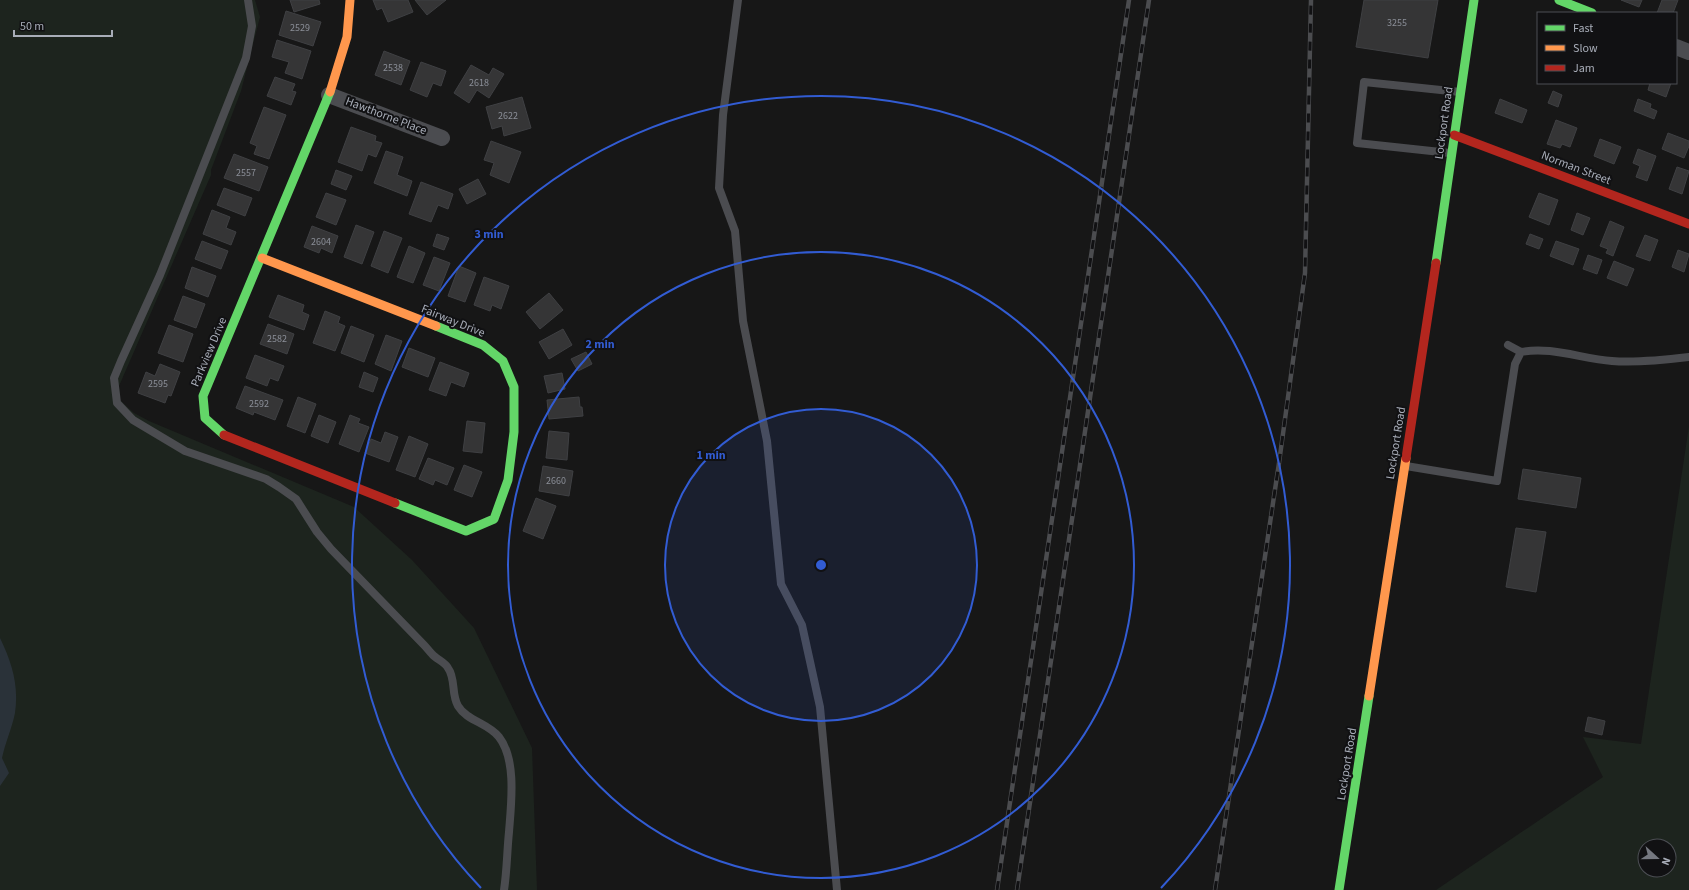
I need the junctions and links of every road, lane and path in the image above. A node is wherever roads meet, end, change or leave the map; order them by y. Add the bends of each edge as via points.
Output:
1 (248, 0) edge
2 (350, 0) edge
3 (738, 0) edge
4 (1474, 0) edge
5 (1559, 0) edge
6 (1589, 12) edge
7 (1677, 46) edge
8 (1689, 52) edge
9 (1461, 92) junction
10 (329, 95) junction
11 (1454, 135) junction
12 (442, 138) dead end
13 (1452, 153) junction
14 (1689, 224) edge
15 (262, 258) junction
16 (1508, 345) dead end
17 (1521, 352) junction
18 (1689, 357) edge
19 (1405, 466) junction
20 (494, 519) joint
21 (504, 890) edge
22 (837, 890) edge
23 (1339, 890) edge

1 - 21 lane via 252,26 246,58 160,274 114,378 117,403 132,420 185,451 266,480 296,499 331,549 431,654 448,668 457,705 470,718 487,726 499,737 506,751 512,779 512,801
2 - 10 street, Parkview Drive via 347,37
3 - 22 lane via 723,115 718,188 735,231 743,321 767,441 781,584 802,625 820,707
4 - 9 street, Lockport Road
5 - 6 street
7 - 8 street
9 - 11 street, Lockport Road
9 - 13 lane via 1364,82 1357,142
10 - 12 street, Hawthorne Place
10 - 15 street, Parkview Drive
11 - 13 street, Lockport Road
11 - 14 street, Norman Street
13 - 19 street, Lockport Road
15 - 20 street, Fairway Drive via 483,345 503,361 514,387 514,432 508,480
15 - 20 street, Parkview Drive via 203,396 205,418 221,434 466,531
16 - 17 lane
17 - 18 lane via 1535,349 1613,362
17 - 19 lane via 1515,364 1497,481
19 - 23 street, Lockport Road

